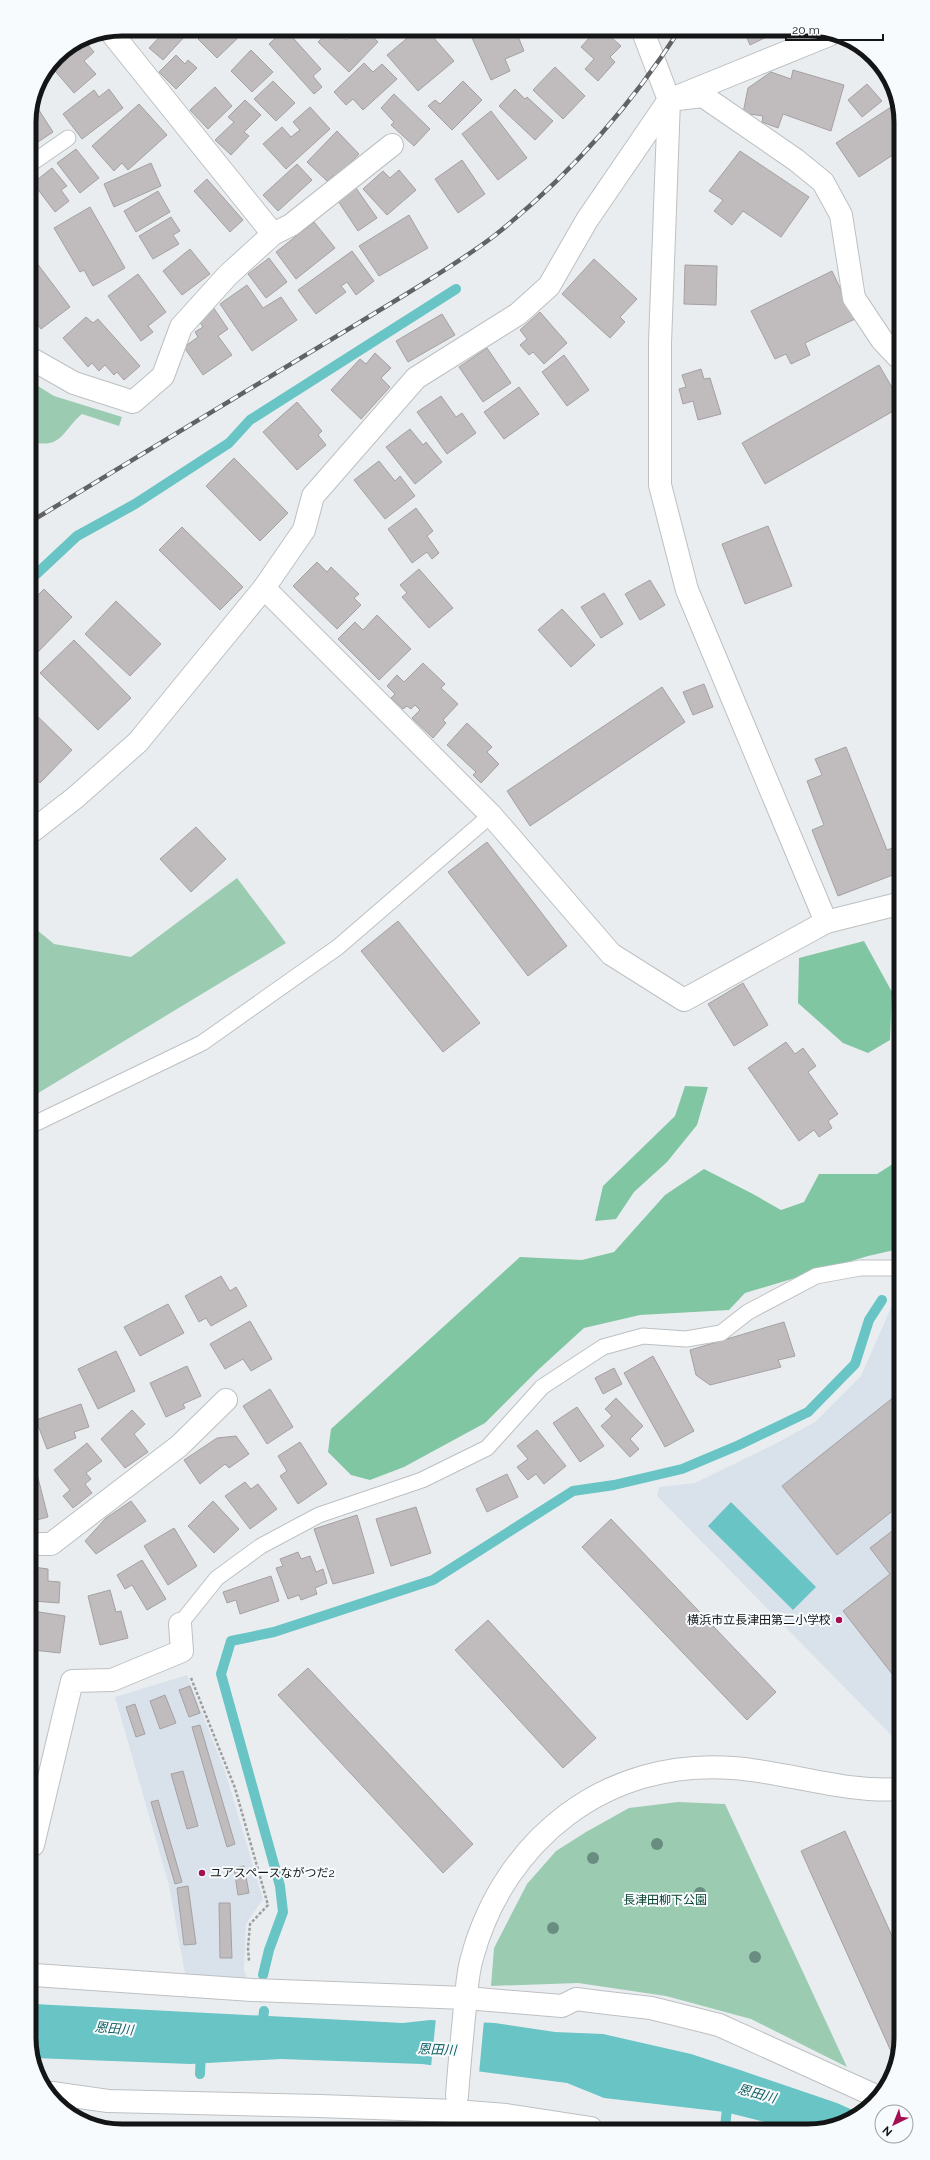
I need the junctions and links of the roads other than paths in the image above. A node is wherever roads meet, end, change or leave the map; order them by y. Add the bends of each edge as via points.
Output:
1 (114, 36) edge
2 (645, 36) edge
3 (823, 38) edge
4 (669, 100) junction
5 (68, 138) dead end
6 (392, 145) dead end
7 (36, 160) edge
8 (273, 234) junction
9 (894, 353) edge
10 (36, 361) edge
11 (264, 588) junction
12 (491, 815) junction
13 (36, 828) edge
14 (894, 905) edge
15 (826, 922) junction
16 (36, 1123) edge
17 (894, 1268) edge
18 (226, 1400) dead end
19 (36, 1544) edge
20 (180, 1624) joint
21 (894, 1790) edge
22 (36, 1836) edge
23 (36, 1975) edge
24 (465, 2006) junction
25 (58, 2095) edge
26 (873, 2095) edge
27 (455, 2112) edge
28 (565, 2124) edge

1 - 8 street
2 - 4 street
3 - 4 street
4 - 9 street via 702,96 796,160 823,182 841,215 854,298 882,340
4 - 11 street via 587,220 549,286 518,314 416,378 313,496 304,530
4 - 15 street via 660,343 660,485 687,590
5 - 7 lane
6 - 8 street via 291,225
8 - 10 street via 228,275 181,327 162,376 133,402 74,383
11 - 12 street
11 - 13 street via 138,742 76,797
12 - 15 street via 611,954 684,1000
12 - 16 lane via 338,947 202,1043
14 - 15 street
17 - 20 lane via 860,1268 816,1276 748,1312 721,1333 686,1339 643,1336 603,1348 542,1387 487,1448 422,1480 319,1516 261,1546 217,1578
18 - 19 street via 179,1446 51,1544
20 - 22 street via 182,1651 112,1680 72,1681
21 - 24 street via 859,1789 732,1768 700,1768 645,1776 592,1797 551,1826 512,1870 486,1916 471,1959
23 - 24 street
24 - 26 street via 562,2006 576,2000 651,2008 719,2025
24 - 27 street
25 - 27 street via 108,2101
27 - 28 street via 506,2115

